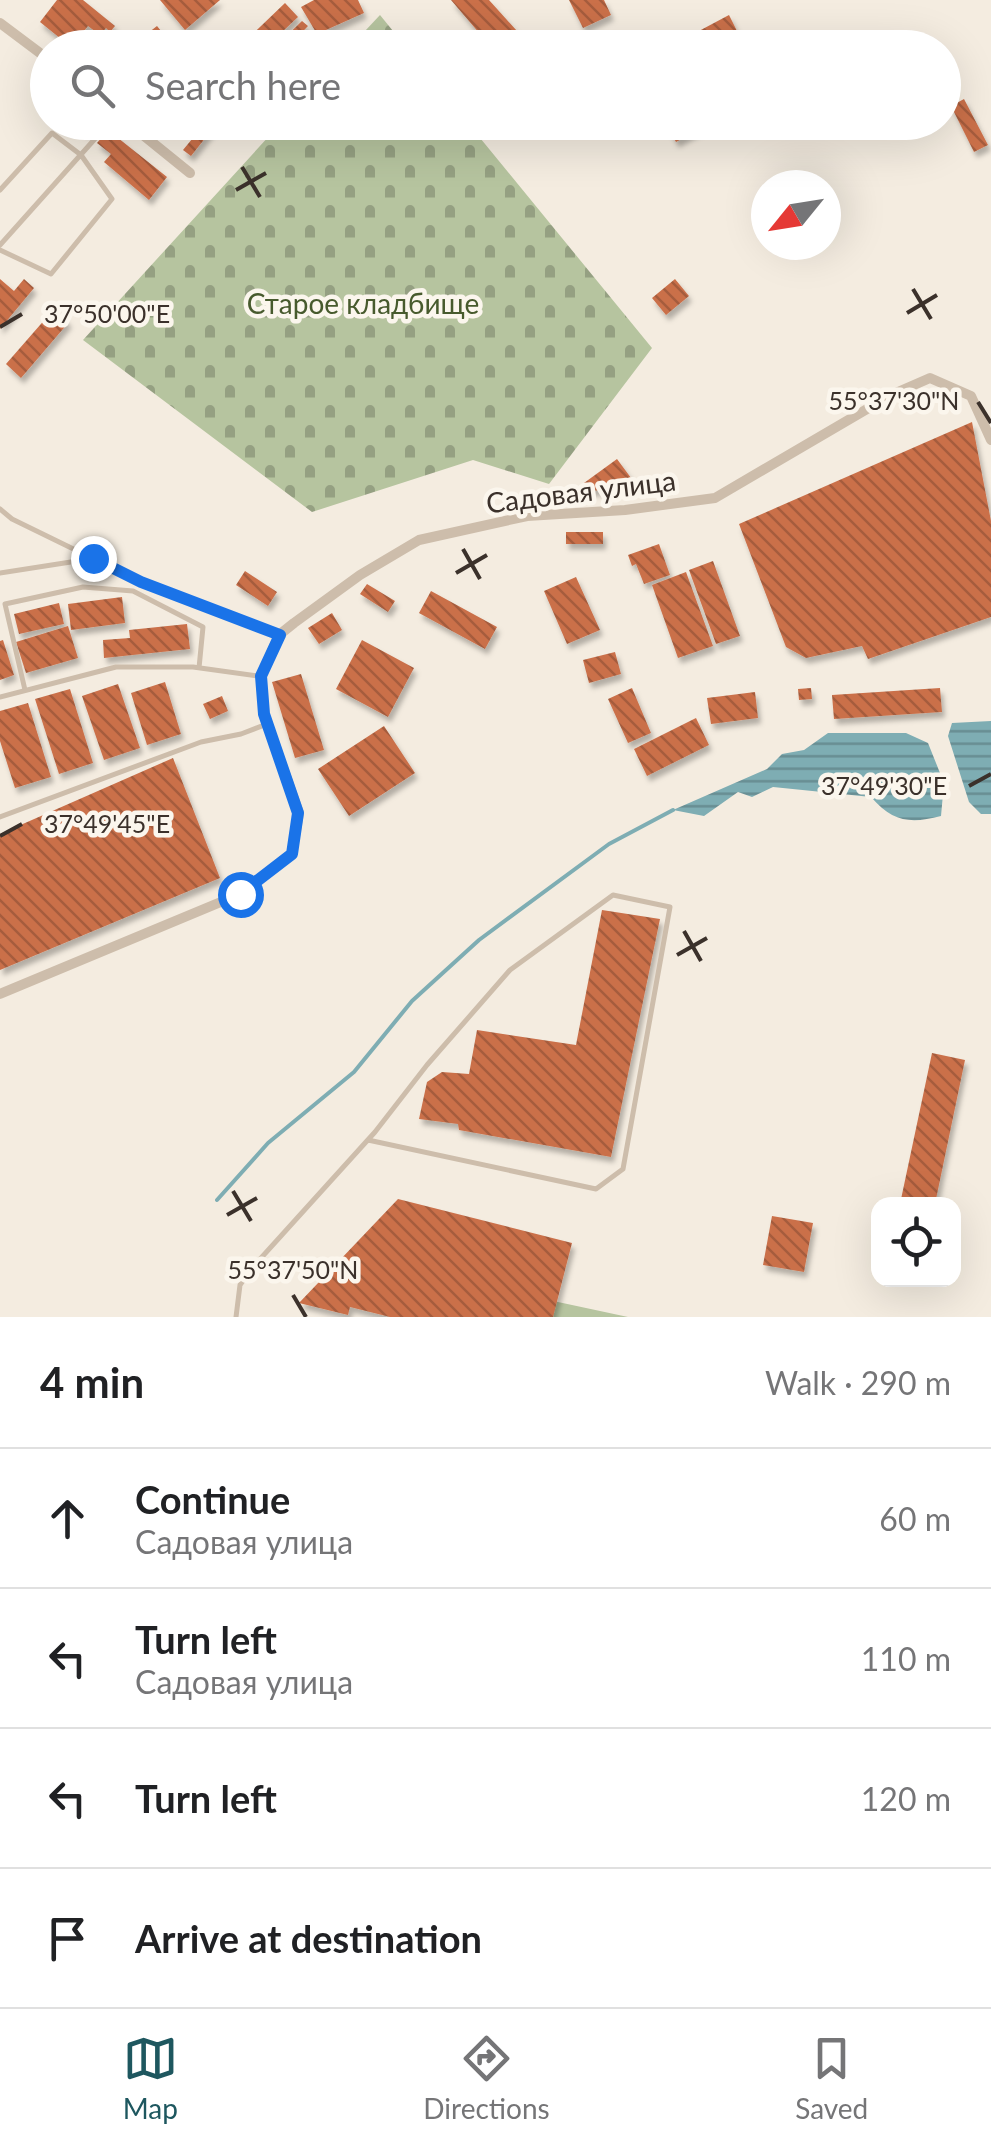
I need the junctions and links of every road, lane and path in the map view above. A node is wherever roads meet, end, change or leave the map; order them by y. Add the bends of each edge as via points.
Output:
1 (0, 23) edge
2 (30, 46) edge
3 (46, 140) edge
4 (61, 140) edge
5 (94, 140) edge
6 (149, 140) edge
7 (81, 155) junction
8 (190, 174) dead end
9 (0, 190) edge
10 (0, 248) edge
11 (991, 440) edge
12 (0, 509) edge
13 (93, 558) junction
14 (0, 573) edge
15 (280, 635) junction
16 (199, 668) junction
17 (261, 676) junction
18 (25, 690) junction
19 (0, 696) edge
20 (267, 724) junction
21 (0, 818) edge
22 (0, 994) edge
23 (368, 1140) junction
24 (236, 1317) edge

1 - 2 street
3 - 9 lane
4 - 7 lane
5 - 7 lane
6 - 8 street
7 - 10 lane
7 - 10 lane via 112,199 50,274
11 - 15 street, Садовая улица via 971,396 930,378 715,498 528,516 419,540
12 - 13 lane
13 - 14 lane
13 - 15 lane
15 - 17 street, Садовая улица
16 - 17 lane
16 - 18 lane via 116,667
16 - 18 lane via 203,628 133,591 83,587 5,604
17 - 20 street
18 - 19 lane
20 - 21 lane
20 - 22 street via 298,813 292,854 240,894
23 - 23 lane via 510,970 613,895 670,907 624,1168 596,1190
23 - 24 lane via 251,1269 240,1285

